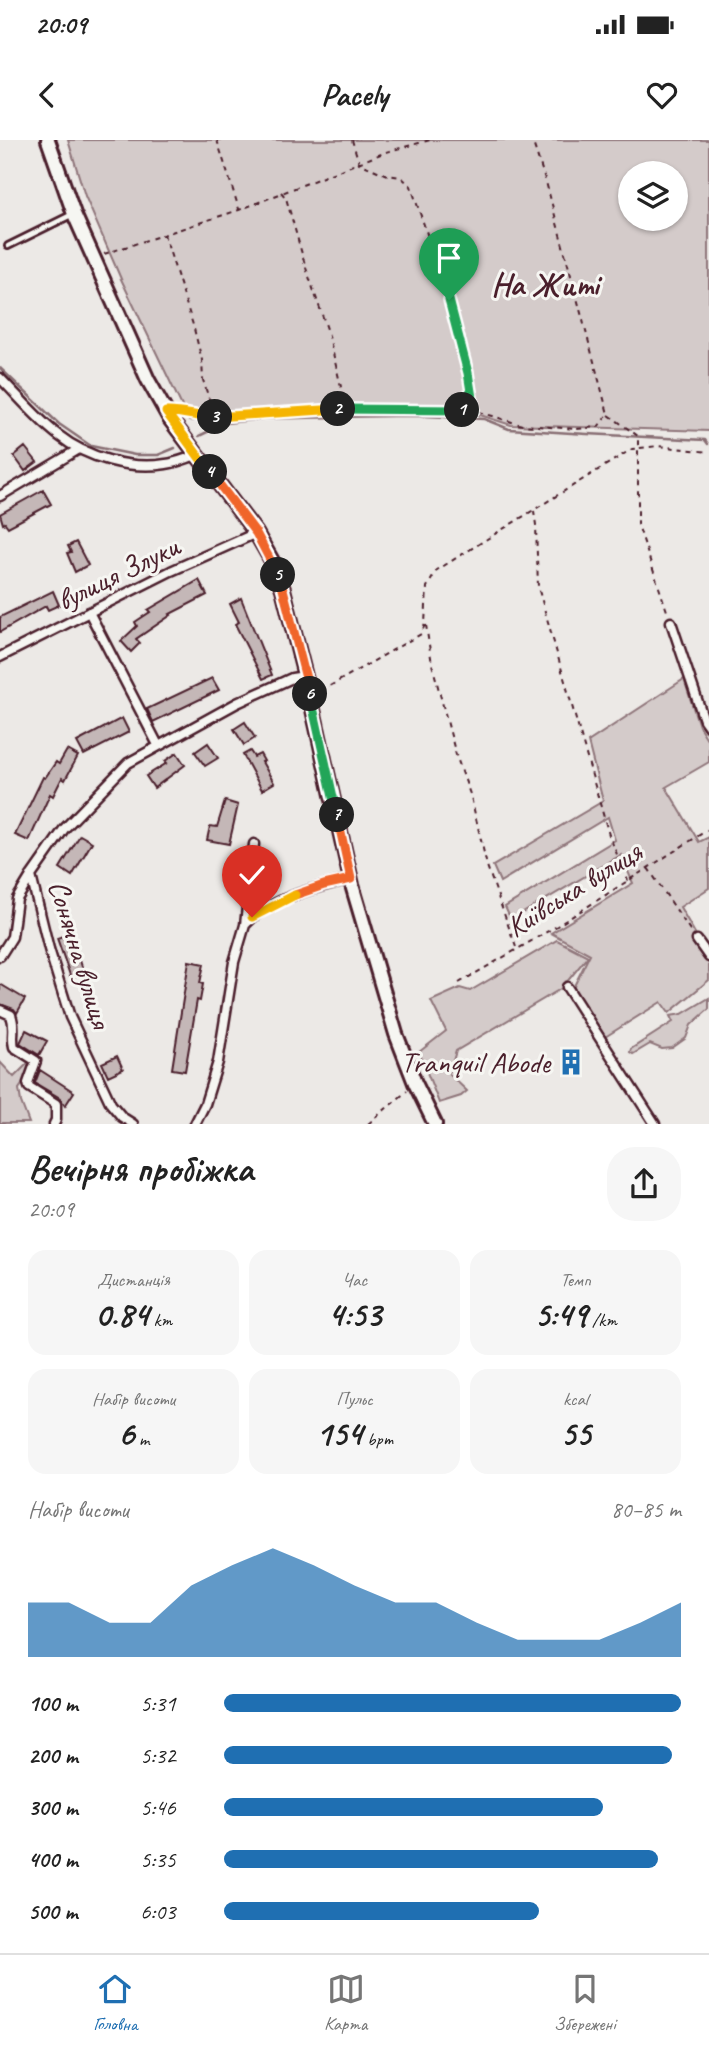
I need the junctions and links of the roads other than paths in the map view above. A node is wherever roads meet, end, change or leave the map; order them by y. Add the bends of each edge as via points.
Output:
1 (48, 140) edge
2 (74, 214) junction
3 (8, 246) dead end
4 (0, 378) edge
5 (79, 449) junction
6 (197, 455) junction
7 (0, 496) edge
8 (256, 533) junction
9 (89, 612) junction
10 (671, 622) road end
11 (0, 657) edge
12 (305, 676) junction
13 (709, 727) edge
14 (159, 745) junction
15 (254, 844) dead end
16 (31, 876) junction
17 (351, 879) junction
18 (245, 925) junction
19 (696, 940) road end
20 (0, 956) edge
21 (709, 957) edge
22 (567, 987) dead end
23 (0, 1010) edge
24 (54, 1124) edge
25 (133, 1124) edge
26 (195, 1124) edge
27 (435, 1124) edge
28 (655, 1124) edge

1 - 2 main road
2 - 3 lane
2 - 6 main road via 148,380
4 - 5 street via 57,435
5 - 6 street via 140,466
5 - 7 street
6 - 8 main road
8 - 9 street, вулиця Злуки
8 - 12 main road via 283,589
9 - 11 street, вулиця Злуки
9 - 14 street
10 - 13 street
12 - 14 street, Сонячна вулиця via 237,703
12 - 17 main road
14 - 16 street, Сонячна вулиця via 128,763 109,782 64,829
15 - 18 street
16 - 20 street via 17,899 12,937
16 - 25 street, Сонячна вулиця via 70,1017 111,1104
17 - 18 street via 266,908
17 - 27 main road via 396,1034
18 - 26 street via 234,962 218,1062
19 - 21 street
22 - 28 street
23 - 24 street via 11,1016 14,1047 36,1061 29,1087 55,1104

